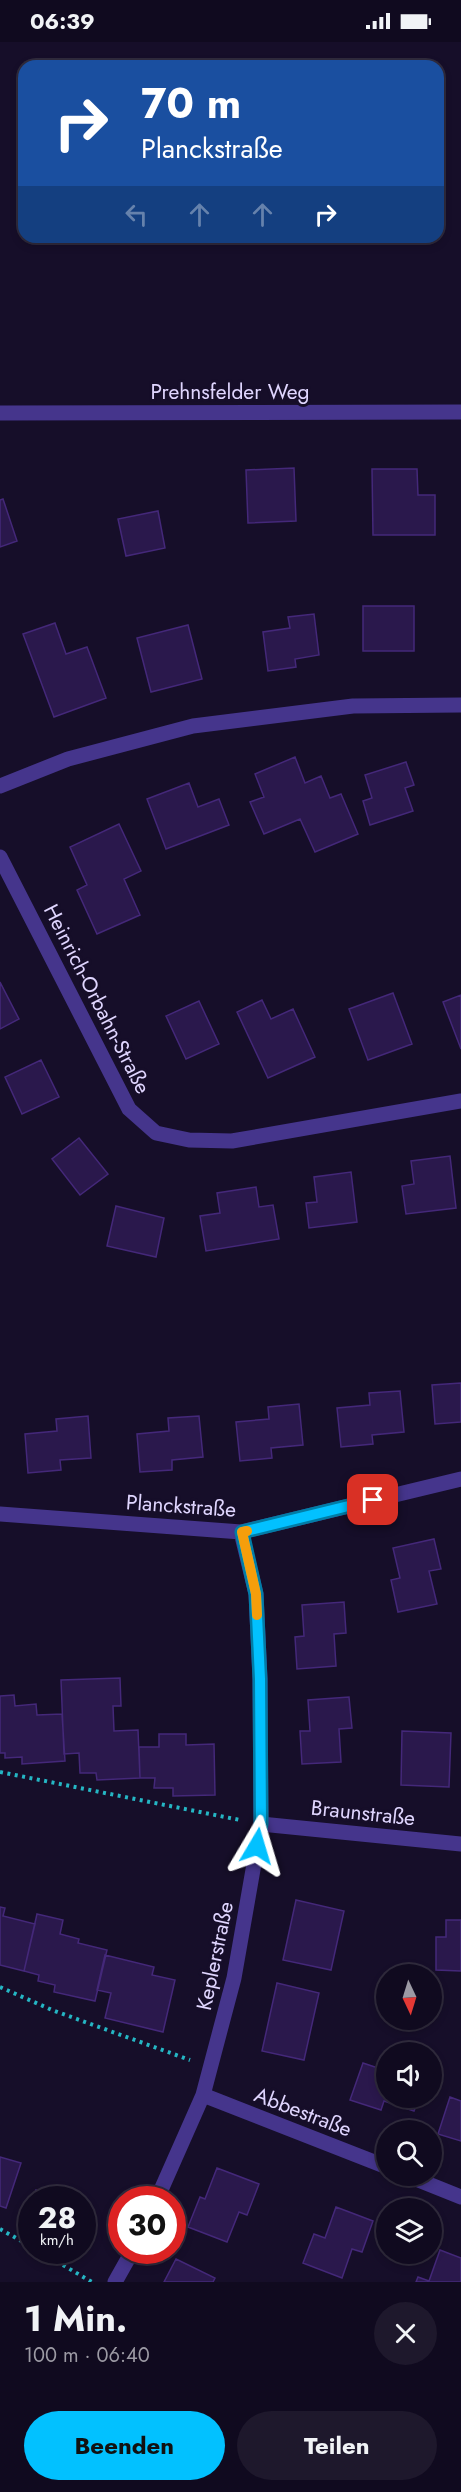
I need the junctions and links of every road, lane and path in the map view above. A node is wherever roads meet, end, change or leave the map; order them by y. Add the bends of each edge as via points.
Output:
1 (461, 412) edge
2 (0, 413) edge
3 (461, 705) edge
4 (0, 786) edge
5 (0, 857) edge
6 (461, 1101) edge
7 (461, 1479) edge
8 (0, 1514) edge
9 (242, 1532) junction
10 (0, 1772) edge
11 (261, 1824) junction
12 (461, 1844) edge
13 (0, 1987) edge
14 (210, 2068) junction
15 (203, 2095) junction
16 (376, 2163) edge
17 (163, 2186) edge
18 (434, 2186) edge
19 (461, 2197) edge
20 (0, 2229) edge
21 (18, 2239) edge
22 (61, 2264) edge
23 (125, 2264) edge
24 (92, 2282) edge
25 (115, 2282) edge

1 - 2 street, Prehnsfelder Weg
3 - 4 street via 353,706 193,726 68,759
5 - 6 street, Heinrich-Orbahn-Straße via 129,1109 156,1133 189,1140 232,1142
7 - 9 street, Planckstraße
8 - 9 street, Planckstraße
9 - 11 street, Keplerstraße via 256,1594
10 - 11 path
11 - 12 street, Braunstraße
11 - 14 street, Keplerstraße via 234,1978
13 - 14 path
14 - 15 street, Keplerstraße
15 - 16 street, Abbestraße
15 - 17 street, Keplerstraße
18 - 19 street
20 - 21 path
22 - 24 path
23 - 25 street

